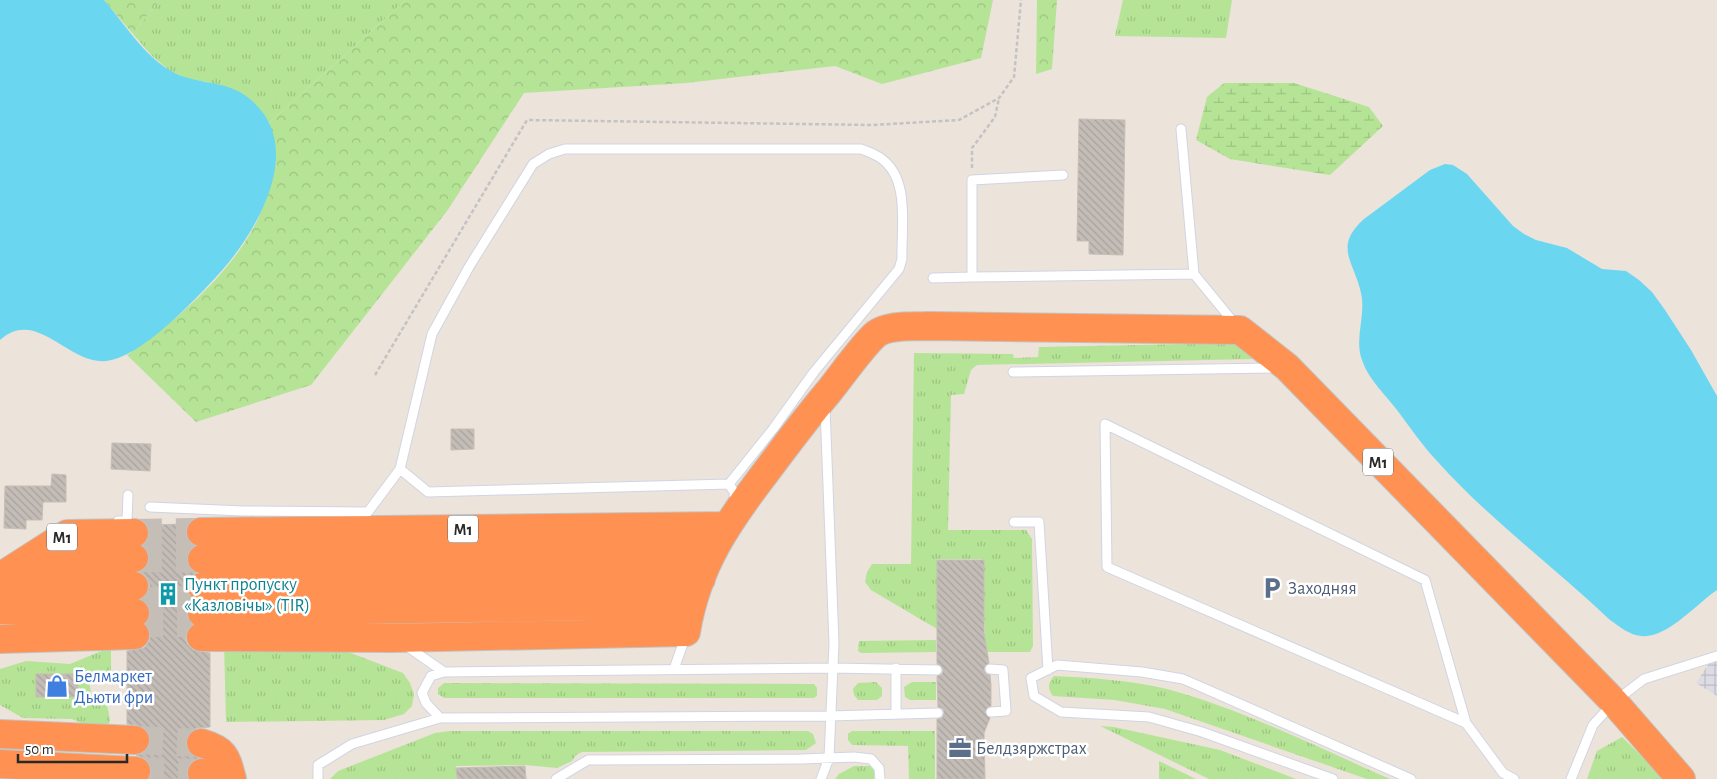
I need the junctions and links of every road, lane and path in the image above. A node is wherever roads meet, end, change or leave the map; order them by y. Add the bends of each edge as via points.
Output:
1 (1000, 98) dead end
2 (1181, 129) dead end
3 (1064, 175) dead end
4 (972, 180) junction
5 (1194, 274) junction
6 (972, 277) junction
7 (933, 278) dead end
8 (1240, 330) junction
9 (1287, 367) junction
10 (1013, 372) dead end
11 (819, 384) junction
12 (400, 469) junction
13 (729, 484) junction
14 (128, 495) dead end
15 (150, 507) dead end
16 (110, 520) dead end
17 (1014, 522) dead end
18 (33, 556) edge
19 (705, 573) junction
20 (134, 585) junction
21 (201, 586) junction
22 (0, 597) edge
23 (0, 610) edge
24 (0, 623) edge
25 (0, 638) edge
26 (393, 638) junction
27 (1717, 656) edge
28 (833, 668) junction
29 (896, 668) junction
30 (990, 669) dead end
31 (674, 670) junction
32 (937, 670) dead end
33 (1048, 670) junction
34 (444, 672) junction
35 (1614, 702) junction
36 (990, 712) dead end
37 (938, 713) dead end
38 (896, 714) junction
39 (829, 716) junction
40 (440, 718) junction
41 (1466, 723) junction
42 (0, 734) edge
43 (0, 749) edge
44 (135, 756) junction
45 (829, 758) junction
46 (206, 763) tunnel mouth
47 (0, 764) edge
48 (232, 779) edge
49 (318, 779) edge
50 (556, 779) edge
51 (821, 779) edge
52 (880, 779) edge
53 (1333, 779) edge
54 (1411, 779) edge
55 (1514, 779) edge
56 (1571, 779) edge
57 (1681, 779) edge

1 - 4 path via 995,117 972,148
2 - 5 lane
3 - 4 lane
4 - 6 lane
5 - 6 lane
5 - 8 lane
6 - 7 lane
8 - 9 highway, М1
8 - 11 highway via 895,327 877,334
9 - 10 lane
9 - 35 highway, М1
11 - 12 lane via 899,269 902,259 901,187 896,174 880,158 861,149 565,149 533,164 432,334
11 - 13 lane via 773,429
11 - 19 highway
11 - 28 lane
12 - 13 lane via 428,492
12 - 15 lane via 368,512
13 - 19 lane via 735,504
14 - 16 lane via 127,521
17 - 33 lane via 1039,522
18 - 20 highway, М1
18 - 20 highway, М1
18 - 20 highway
19 - 21 highway, М1
19 - 21 highway
19 - 21 highway
19 - 26 highway
19 - 31 lane
20 - 22 highway
20 - 23 highway
20 - 24 highway
20 - 25 highway
21 - 26 highway
26 - 34 lane
27 - 35 lane via 1644,679
28 - 29 lane
28 - 31 lane
28 - 39 lane
29 - 32 lane
29 - 38 lane
30 - 36 lane via 1003,670 1006,711
31 - 34 lane
33 - 53 lane via 1031,678 1034,696 1061,712 1149,717 1202,732
33 - 54 lane via 1057,665 1183,679
34 - 40 lane via 431,676 422,693 426,704
35 - 56 lane via 1593,725
35 - 57 highway, М1
37 - 38 lane
38 - 39 lane
39 - 40 lane
39 - 45 lane
40 - 49 lane via 352,744 318,765
41 - 41 lane via 1107,567 1105,424 1425,580
41 - 55 lane via 1503,773
42 - 44 highway
43 - 44 highway
44 - 47 highway
45 - 50 lane via 588,760
45 - 51 lane
45 - 52 lane via 854,756 871,759 879,768
46 - 48 highway via 222,752 227,758

